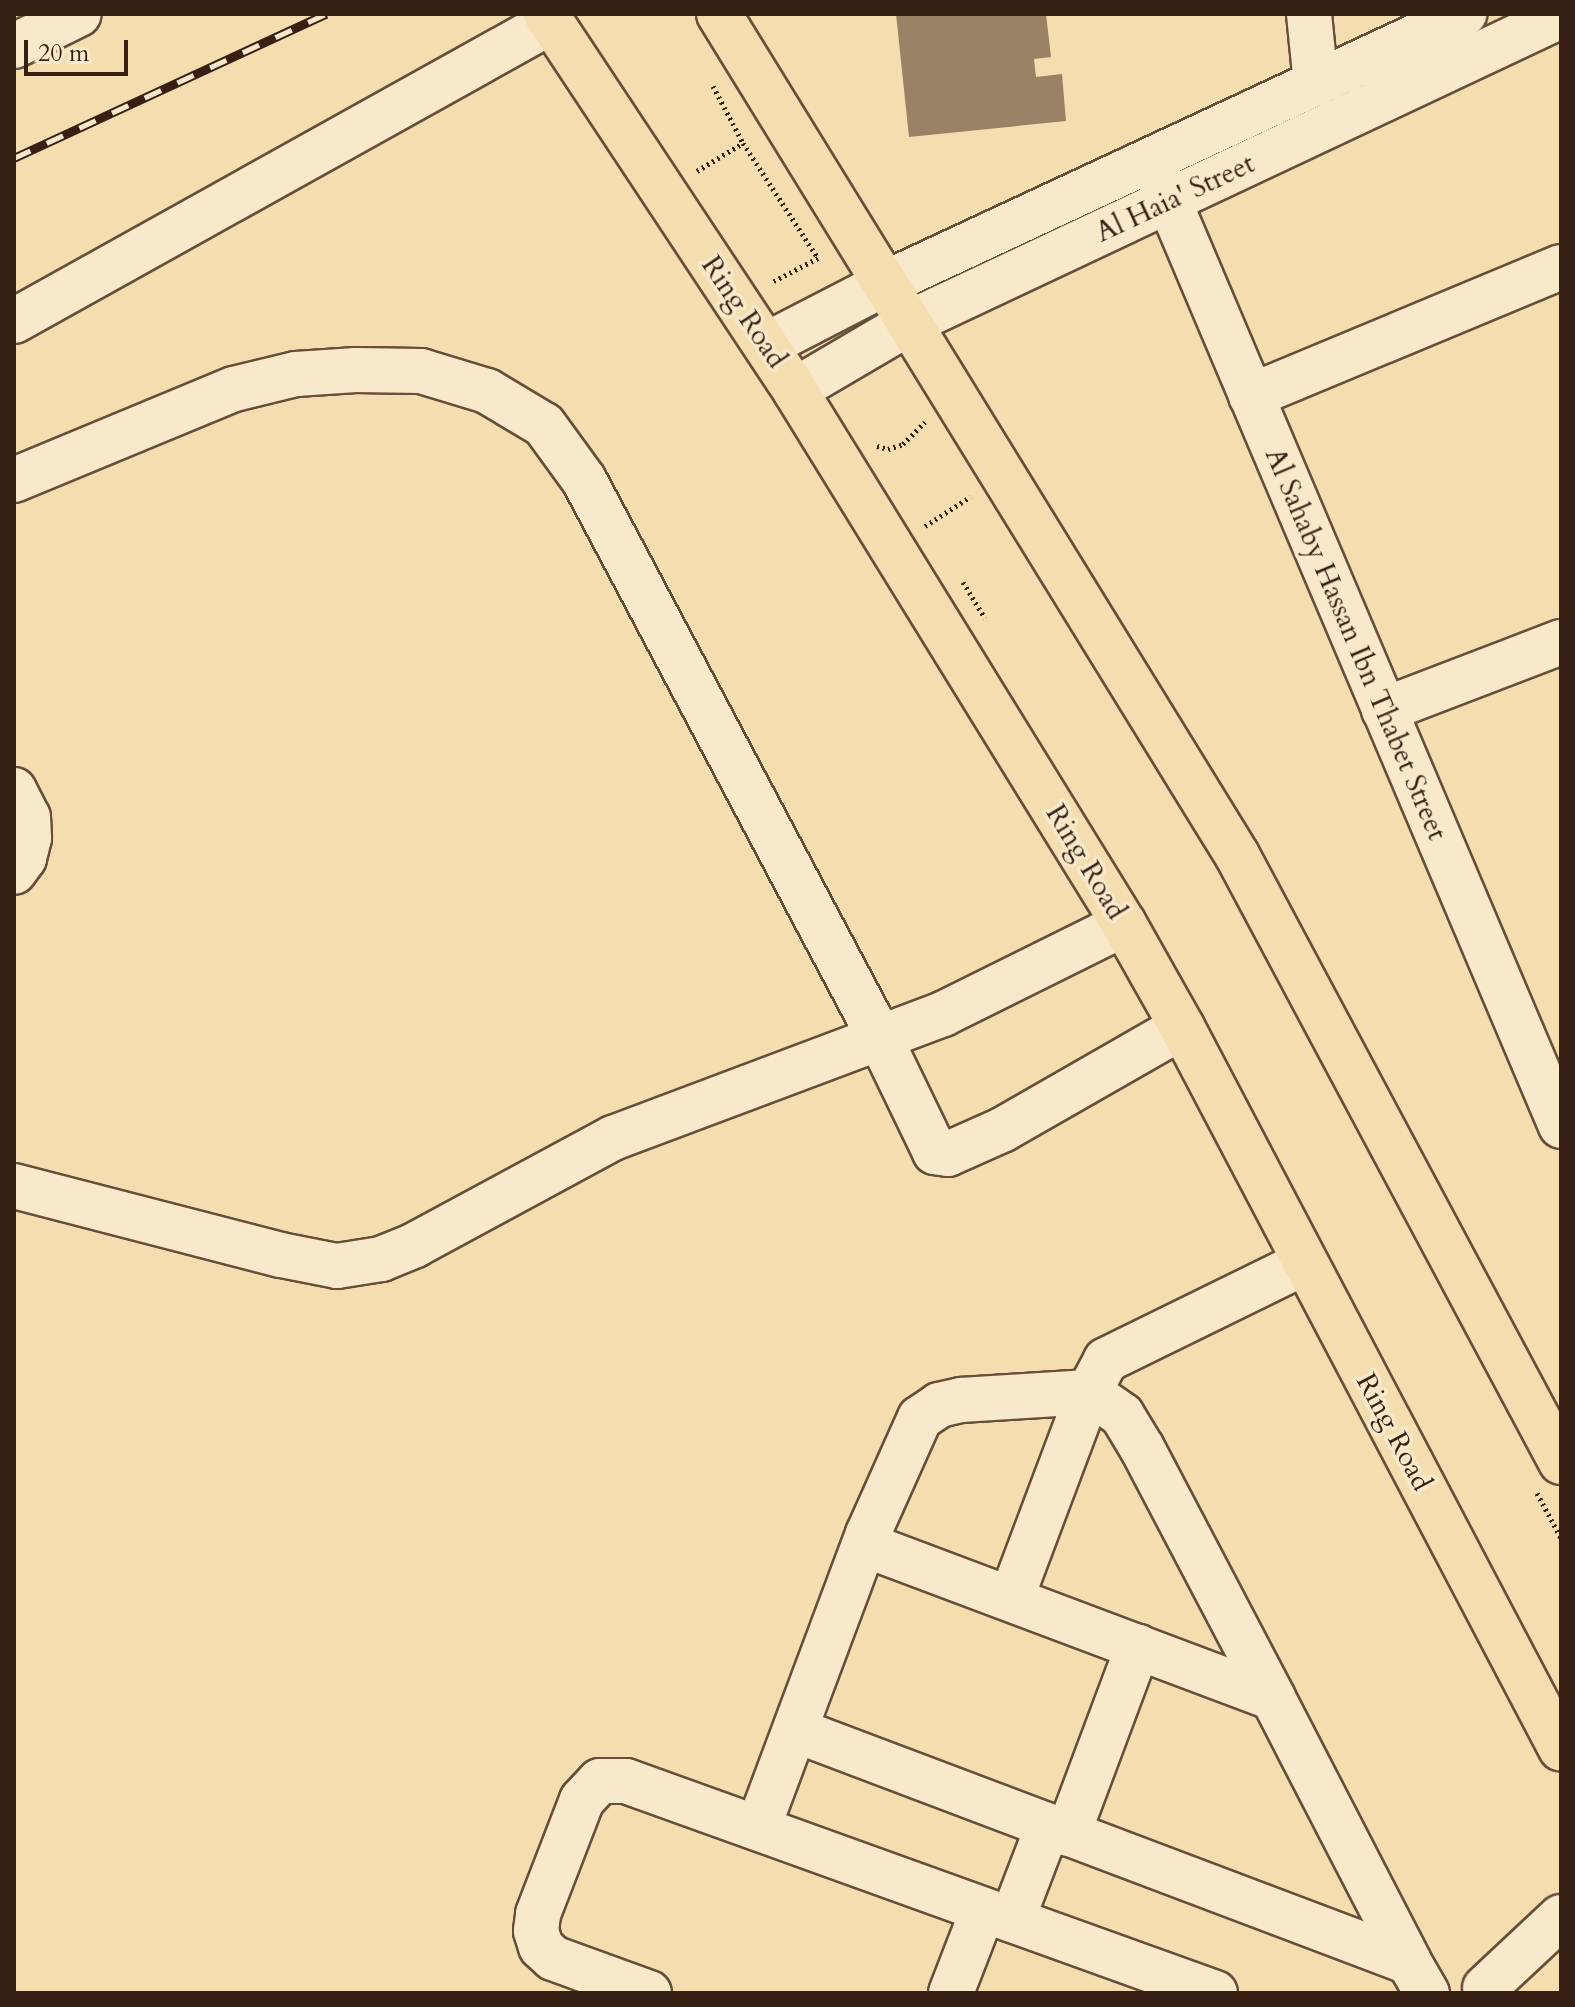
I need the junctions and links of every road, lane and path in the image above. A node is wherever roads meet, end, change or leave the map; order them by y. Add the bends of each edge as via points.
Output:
1 (79, 14) edge
2 (719, 14) edge
3 (1309, 14) edge
4 (1464, 14) edge
5 (1561, 16) edge
6 (548, 18) edge
7 (14, 46) edge
8 (710, 79) dead end
9 (1316, 84) junction
10 (743, 143) junction
11 (687, 160) dead end
12 (1152, 161) junction
13 (696, 172) junction
14 (704, 184) dead end
15 (1168, 201) junction
16 (1561, 267) edge
17 (764, 270) dead end
18 (886, 283) junction
19 (14, 321) edge
20 (911, 322) junction
21 (766, 345) junction
22 (795, 390) junction
23 (1251, 396) junction
24 (928, 419) dead end
25 (877, 446) dead end
26 (1004, 474) junction
27 (14, 480) edge
28 (891, 546) junction
29 (1561, 642) edge
30 (1384, 710) junction
31 (14, 790) edge
32 (14, 872) edge
33 (1124, 924) junction
34 (1182, 1027) junction
35 (880, 1038) junction
36 (1561, 1126) edge
37 (14, 1186) edge
38 (1304, 1263) junction
39 (1089, 1392) junction
40 (1561, 1462) edge
41 (868, 1534) junction
42 (1011, 1599) junction
43 (1138, 1647) junction
44 (1273, 1698) junction
45 (795, 1730) junction
46 (1561, 1749) edge
47 (758, 1828) junction
48 (1058, 1830) junction
49 (997, 1915) junction
50 (1561, 1917) edge
51 (1418, 1978) edge
52 (1486, 1991) edge
53 (649, 1993) edge
54 (951, 1993) edge
55 (1215, 1993) edge

1 - 7 street
2 - 18 main road
3 - 9 street
4 - 9 street, Al Haia' Street
5 - 15 street, Al Haia' Street
6 - 19 street
6 - 21 main road, Ring Road
8 - 10 path
9 - 12 street, Al Haia' Street
10 - 13 path
10 - 17 path via 818,258 773,283
11 - 13 path
12 - 15 street, Al Sahaby Hassan Ibn Thabet Street
12 - 18 street, Al Haia' Street
13 - 14 path
15 - 20 street, Al Haia' Street
15 - 23 street, Al Sahaby Hassan Ibn Thabet Street
16 - 23 street
18 - 20 main road
18 - 21 street, Al Haia' Street
20 - 22 street, Al Haia' Street
20 - 26 main road
21 - 22 main road, Ring Road
22 - 28 main road, Ring Road
23 - 30 street, Al Sahaby Hassan Ibn Thabet Street
24 - 25 path via 903,444
26 - 28 path
26 - 40 main road via 1237,855
27 - 35 street via 234,389 296,374 421,371 487,391 544,425 584,480
28 - 33 main road, Ring Road
29 - 30 street
30 - 36 street, Al Sahaby Hassan Ibn Thabet Street
31 - 32 street via 28,817 29,838
33 - 34 main road, Ring Road
33 - 35 street via 943,1014
34 - 35 street via 1002,1130 948,1154 935,1152
34 - 38 main road, Ring Road
35 - 37 street via 650,1121 381,1259 337,1266 281,1255
38 - 39 street via 1117,1352 1101,1366
38 - 46 main road, Ring Road
39 - 41 street via 939,1405 920,1418 908,1438
39 - 42 street
39 - 44 street via 1122,1415 1133,1432
41 - 42 street via 881,1553
41 - 45 street
42 - 43 street
43 - 44 street
43 - 48 street
44 - 51 street
45 - 47 street
45 - 48 street
47 - 49 street
47 - 53 street via 626,1781 600,1781 589,1789 538,1914 536,1931 541,1947 553,1958
48 - 49 street
48 - 51 street
49 - 54 street
49 - 55 street
50 - 52 street

